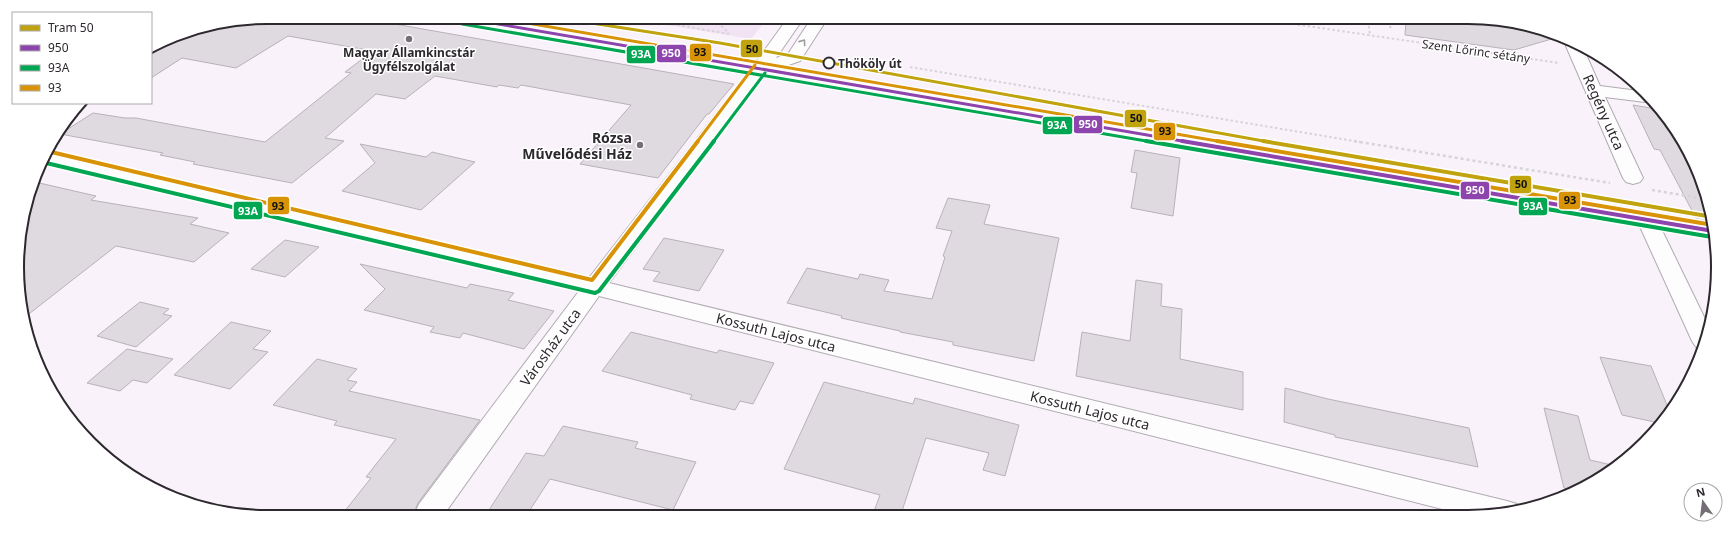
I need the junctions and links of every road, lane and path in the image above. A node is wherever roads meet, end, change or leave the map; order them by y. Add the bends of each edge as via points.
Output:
1 (498, 24) edge
2 (672, 24) edge
3 (719, 24) edge
4 (792, 24) edge
5 (817, 24) edge
6 (1294, 24) edge
7 (1368, 24) edge
8 (1390, 24) edge
9 (1391, 30) dead end
10 (1370, 35) junction
11 (1575, 49) edge
12 (1583, 66) junction
13 (910, 67) dead end
14 (760, 69) junction
15 (1595, 90) junction
16 (1641, 96) edge
17 (50, 158) edge
18 (1634, 178) dead end
19 (1613, 184) dead end
20 (1649, 190) dead end
21 (1701, 198) edge
22 (1647, 220) junction
23 (1708, 231) edge
24 (594, 287) junction
25 (1701, 335) edge
26 (1489, 509) edge
27 (431, 510) edge

1 - 14 main road
2 - 3 path via 729,34
4 - 14 street
14 -> 5 street via 794,57
6 - 10 path, Szent Lőrinc sétány
7 - 10 path
8 - 9 path
10 - 12 path, Szent Lőrinc sétány
11 - 12 street, Regény utca
12 - 15 street, Regény utca
13 - 19 path
14 - 22 main road
14 - 24 street, Városház utca
15 - 16 street
15 - 18 street, Regény utca
17 - 24 street, Kossuth Lajos utca
20 - 21 path
22 - 23 main road
22 - 25 street
24 - 26 street, Kossuth Lajos utca
24 - 27 street, Városház utca

